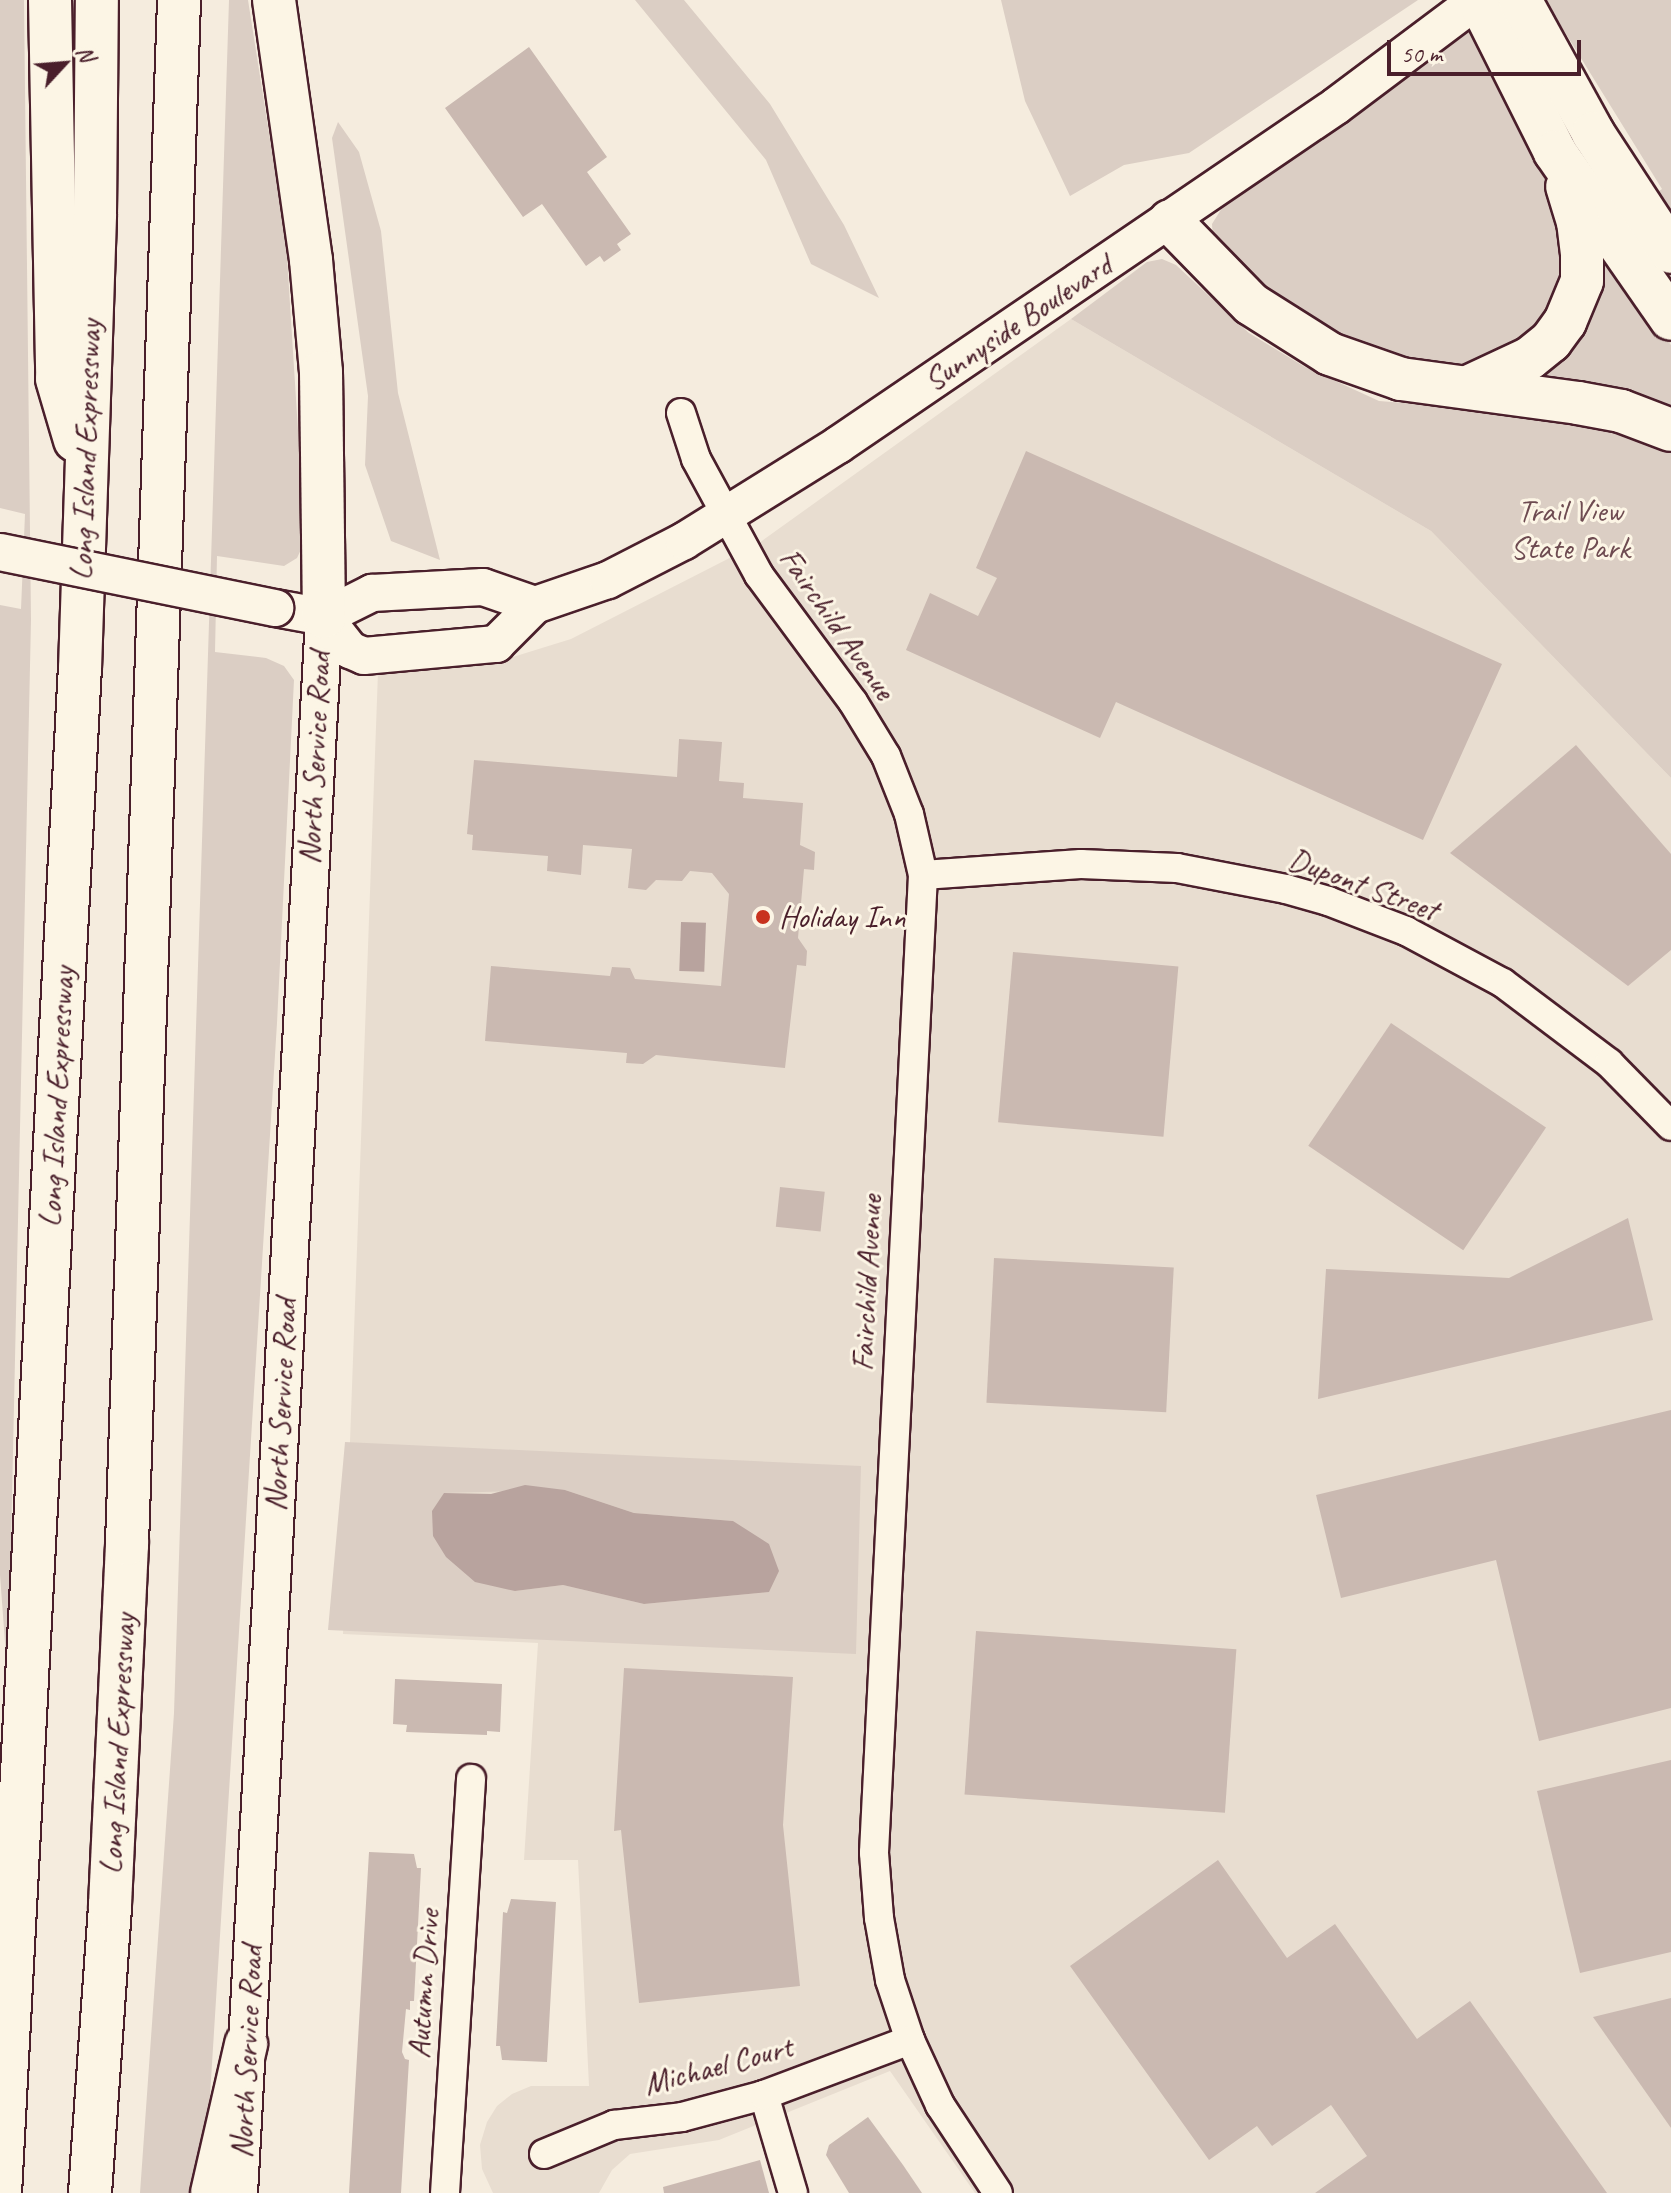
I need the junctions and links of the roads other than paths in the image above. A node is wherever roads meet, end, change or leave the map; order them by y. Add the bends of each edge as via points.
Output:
1 (50, 0) edge
2 (97, 0) edge
3 (179, 0) edge
4 (274, 0) edge
5 (1478, 0) edge
6 (1520, 0) edge
7 (1555, 152) junction
8 (1170, 221) junction
9 (1671, 252) edge
10 (1671, 319) edge
11 (1468, 387) junction
12 (681, 413) dead end
13 (1671, 430) edge
14 (85, 475) junction
15 (725, 516) junction
16 (0, 552) edge
17 (535, 605) junction
18 (324, 617) junction
19 (923, 875) junction
20 (1671, 1126) edge
21 (471, 1779) dead end
22 (910, 2040) junction
23 (246, 2044) junction
24 (764, 2095) junction
25 (544, 2154) dead end
26 (0, 2193) edge
27 (90, 2193) edge
28 (212, 2193) edge
29 (239, 2193) edge
30 (445, 2193) edge
31 (793, 2193) edge
32 (998, 2193) edge

1 - 14 highway via 57,379
2 - 14 highway, Long Island Expressway
3 - 27 highway, Long Island Expressway via 127,1544
4 - 18 highway via 311,260 321,372
5 - 7 highway
5 - 8 main road, Sunnyside Boulevard
6 - 9 highway via 1593,133
7 - 10 highway
7 - 11 highway via 1578,222 1582,281 1574,303 1551,341 1530,358
8 - 11 highway via 1251,304 1330,354 1401,379
8 - 15 main road, Sunnyside Boulevard
11 - 13 highway via 1621,411
12 - 15 street, Fairchild Avenue via 696,459
14 - 26 highway, Long Island Expressway via 80,669
15 - 17 main road, Sunnyside Boulevard via 608,580
15 - 19 street, Fairchild Avenue via 759,575 853,702 886,756 909,814
16 - 18 main road, bridge
17 - 18 main road via 483,587 387,592 372,593
17 - 18 main road, Sunnyside Boulevard via 496,644 364,656 350,650
18 - 23 main road, North Service Road
19 - 20 street, Dupont Street via 1081,864 1177,868 1328,901 1406,931 1503,983 1609,1063
19 - 22 street, Fairchild Avenue via 873,1815 879,1918 890,1980
21 - 30 street, Autumn Drive
22 - 24 street, Michael Court
22 - 32 street, Fairchild Avenue via 940,2105
23 - 28 highway
23 - 29 main road, North Service Road
24 - 25 street, Michael Court via 682,2117 614,2125
24 - 31 street

